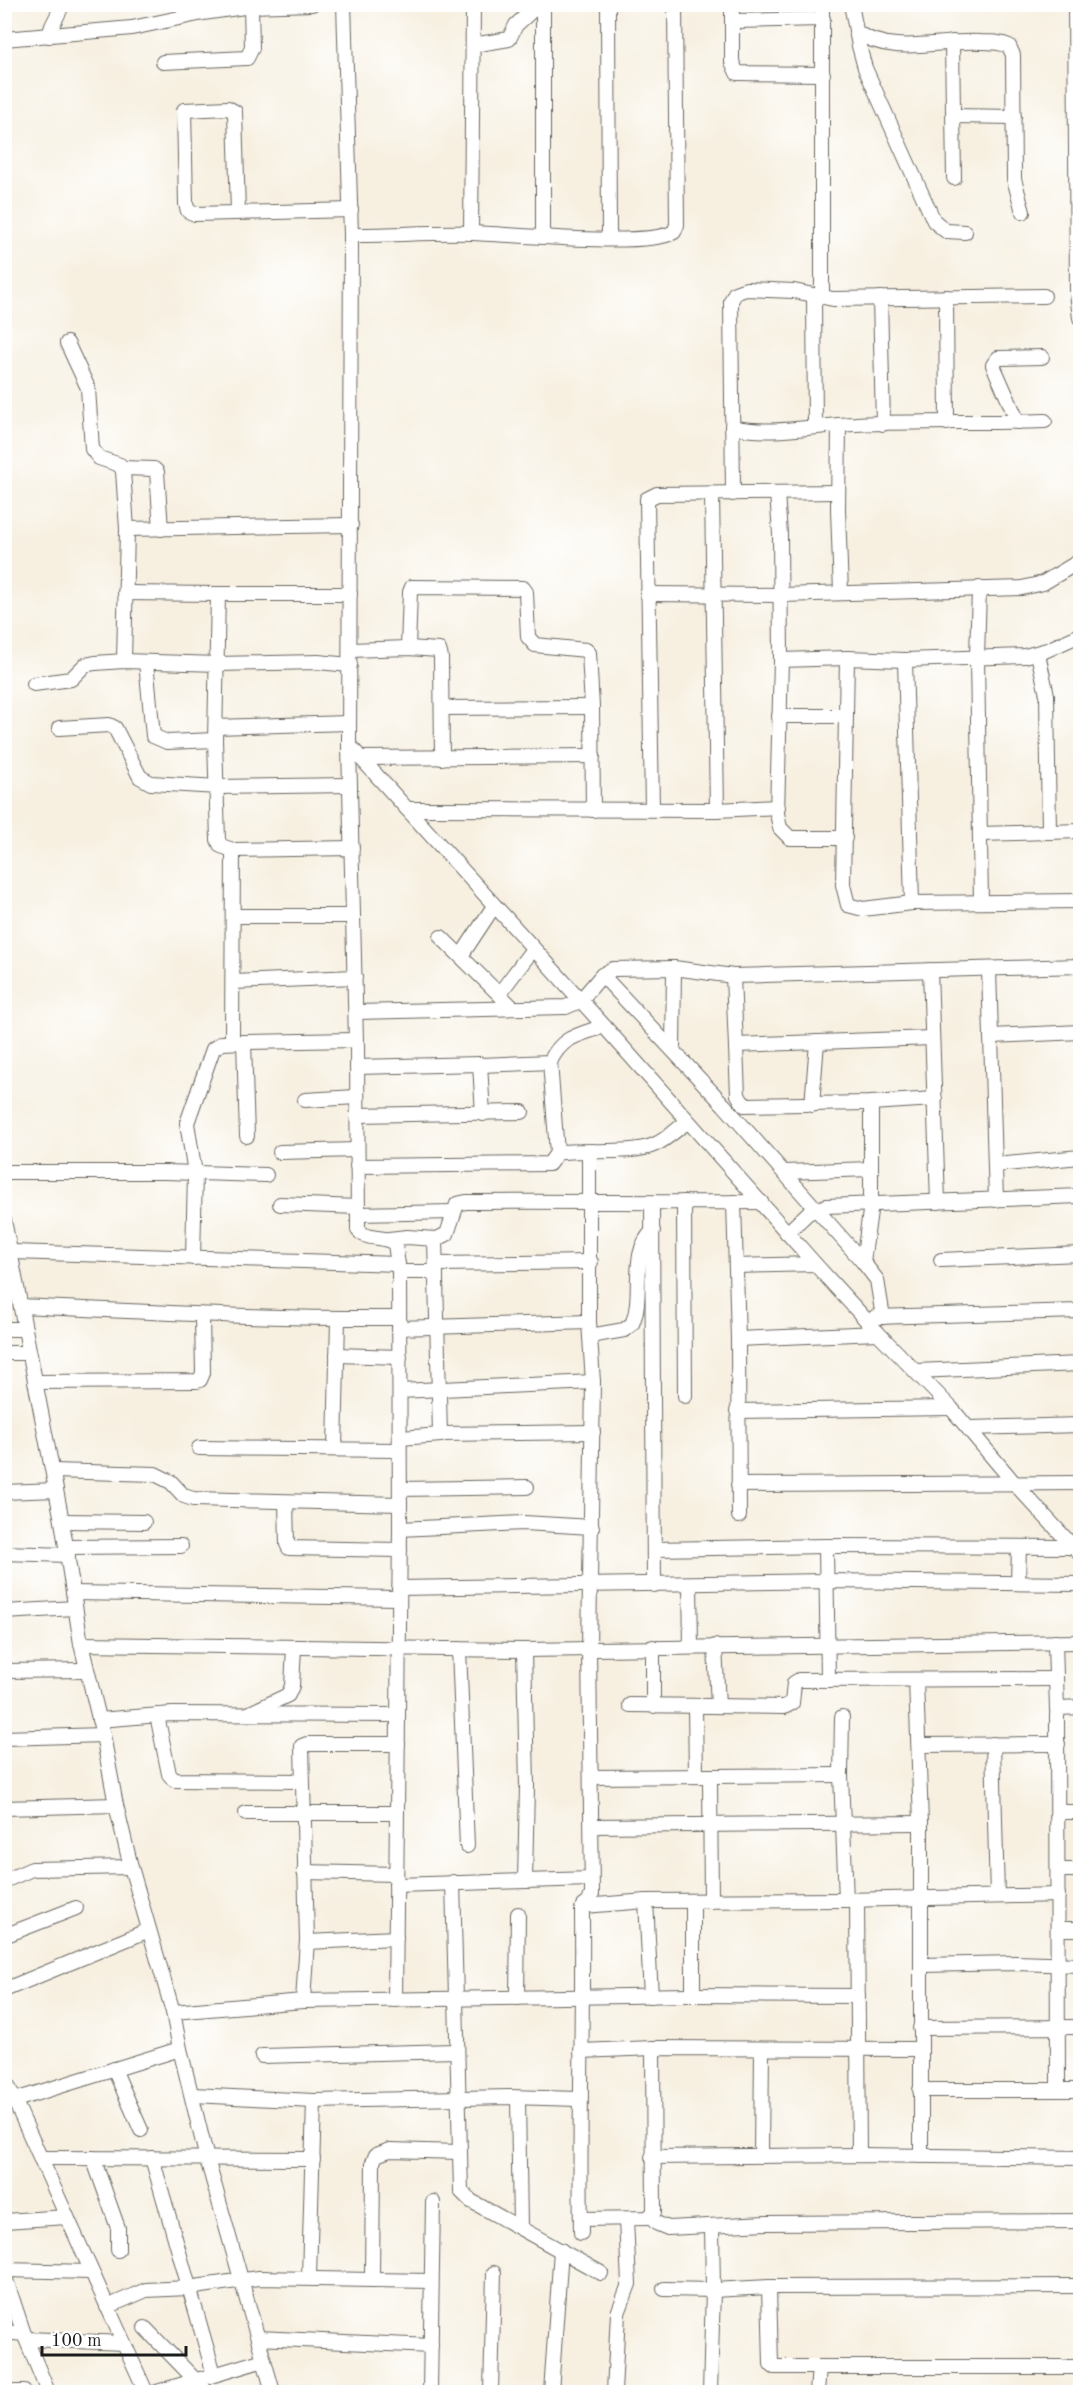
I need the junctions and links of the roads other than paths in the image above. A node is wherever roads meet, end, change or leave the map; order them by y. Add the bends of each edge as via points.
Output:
1 (63, 4) edge
2 (312, 4) edge
3 (344, 4) edge
4 (473, 4) edge
5 (541, 4) edge
6 (608, 4) edge
7 (675, 4) edge
8 (732, 4) edge
9 (822, 4) edge
10 (852, 4) edge
11 (1075, 4) edge
12 (251, 6) junction
13 (823, 19) junction
14 (732, 21) junction
15 (856, 32) junction
16 (49, 36) junction
17 (4, 39) edge
18 (952, 42) junction
19 (473, 45) junction
20 (163, 62) dead end
21 (823, 74) junction
22 (954, 116) junction
23 (1014, 117) junction
24 (954, 178) dead end
25 (351, 210) junction
26 (1023, 212) dead end
27 (238, 213) junction
28 (965, 232) dead end
29 (471, 233) junction
30 (351, 235) junction
31 (543, 236) junction
32 (609, 238) junction
33 (818, 296) junction
34 (1044, 296) dead end
35 (946, 297) junction
36 (880, 298) junction
37 (1080, 318) edge
38 (67, 343) dead end
39 (1042, 357) dead end
40 (1045, 421) dead end
41 (1018, 422) junction
42 (947, 423) junction
43 (883, 424) junction
44 (839, 425) junction
45 (732, 427) junction
46 (815, 427) junction
47 (122, 468) junction
48 (838, 492) junction
49 (712, 494) junction
50 (733, 494) junction
51 (777, 494) junction
52 (351, 525) junction
53 (127, 529) junction
54 (161, 529) junction
55 (1080, 562) edge
56 (979, 588) junction
57 (125, 593) junction
58 (841, 593) junction
59 (218, 594) junction
60 (350, 594) junction
61 (647, 594) junction
62 (781, 595) junction
63 (714, 596) junction
64 (1080, 635) edge
65 (408, 648) junction
66 (350, 650) junction
67 (1038, 654) junction
68 (847, 658) junction
69 (977, 658) junction
70 (781, 660) junction
71 (904, 660) junction
72 (124, 661) junction
73 (146, 662) junction
74 (218, 664) junction
75 (350, 665) junction
76 (34, 684) dead end
77 (592, 707) junction
78 (442, 708) junction
79 (780, 716) junction
80 (846, 716) junction
81 (350, 723) junction
82 (59, 728) dead end
83 (215, 733) junction
84 (349, 745) junction
85 (593, 756) junction
86 (361, 758) junction
87 (442, 758) junction
88 (350, 785) junction
89 (218, 787) junction
90 (778, 807) junction
91 (408, 809) junction
92 (652, 809) junction
93 (593, 810) junction
94 (717, 810) junction
95 (1080, 831) edge
96 (1049, 832) junction
97 (981, 834) junction
98 (845, 838) junction
99 (352, 848) junction
100 (233, 850) junction
101 (1080, 901) edge
102 (981, 902) junction
103 (912, 903) junction
104 (494, 906) junction
105 (233, 916) junction
106 (354, 916) junction
107 (441, 937) dead end
108 (533, 949) junction
109 (461, 956) junction
110 (1080, 966) edge
111 (674, 968) junction
112 (930, 970) junction
113 (989, 970) junction
114 (602, 975) junction
115 (733, 976) junction
116 (355, 977) junction
117 (233, 982) junction
118 (499, 994) junction
119 (580, 1001) junction
120 (512, 1007) junction
121 (356, 1012) junction
122 (604, 1026) junction
123 (1080, 1032) edge
124 (991, 1036) junction
125 (932, 1038) junction
126 (238, 1042) junction
127 (356, 1042) junction
128 (817, 1042) junction
129 (736, 1045) junction
130 (673, 1050) junction
131 (550, 1062) junction
132 (481, 1065) junction
133 (357, 1067) junction
134 (357, 1097) junction
135 (935, 1099) junction
136 (305, 1100) dead end
137 (871, 1103) junction
138 (812, 1105) junction
139 (522, 1112) dead end
140 (483, 1114) junction
141 (357, 1115) junction
142 (687, 1122) junction
143 (247, 1136) dead end
144 (357, 1150) junction
145 (280, 1152) dead end
146 (589, 1152) junction
147 (557, 1153) junction
148 (1080, 1157) edge
149 (995, 1165) junction
150 (357, 1166) junction
151 (872, 1169) junction
152 (4, 1172) edge
153 (784, 1172) junction
154 (195, 1173) junction
155 (266, 1175) dead end
156 (1080, 1196) edge
157 (996, 1200) junction
158 (589, 1201) junction
159 (684, 1202) junction
160 (735, 1202) junction
161 (761, 1202) junction
162 (938, 1202) junction
163 (652, 1203) junction
164 (280, 1204) dead end
165 (871, 1204) junction
166 (817, 1208) junction
167 (358, 1210) junction
168 (453, 1212) junction
169 (4, 1220) edge
170 (652, 1231) junction
171 (787, 1233) junction
172 (389, 1239) junction
173 (435, 1239) junction
174 (12, 1252) junction
175 (1080, 1254) edge
176 (193, 1258) junction
177 (941, 1260) dead end
178 (863, 1262) junction
179 (591, 1263) junction
180 (815, 1264) junction
181 (736, 1266) junction
182 (399, 1268) junction
183 (436, 1268) junction
184 (21, 1306) junction
185 (1080, 1311) edge
186 (202, 1315) junction
187 (864, 1317) junction
188 (883, 1317) junction
189 (338, 1318) junction
190 (399, 1323) junction
191 (436, 1326) junction
192 (4, 1329) edge
193 (25, 1329) junction
194 (590, 1329) junction
195 (878, 1333) junction
196 (738, 1340) junction
197 (4, 1353) edge
198 (29, 1353) junction
199 (337, 1355) junction
200 (400, 1357) junction
201 (1080, 1364) edge
202 (916, 1371) junction
203 (35, 1382) junction
204 (593, 1382) junction
205 (439, 1390) junction
206 (400, 1391) junction
207 (685, 1396) dead end
208 (951, 1408) junction
209 (737, 1411) junction
210 (1080, 1425) edge
211 (969, 1428) junction
212 (593, 1432) junction
213 (441, 1435) junction
214 (399, 1444) junction
215 (200, 1449) dead end
216 (335, 1449) junction
217 (53, 1471) junction
218 (1080, 1483) edge
219 (1015, 1484) junction
220 (738, 1485) junction
221 (527, 1487) dead end
222 (400, 1489) junction
223 (56, 1490) junction
224 (4, 1492) edge
225 (286, 1502) junction
226 (400, 1504) junction
227 (739, 1516) dead end
228 (62, 1521) junction
229 (144, 1522) dead end
230 (592, 1527) junction
231 (400, 1529) junction
232 (181, 1546) dead end
233 (826, 1546) junction
234 (1019, 1547) junction
235 (654, 1549) junction
236 (1078, 1549) edge
237 (400, 1550) junction
238 (67, 1551) junction
239 (4, 1553) edge
240 (825, 1581) junction
241 (1018, 1583) junction
242 (690, 1584) junction
243 (1080, 1584) edge
244 (654, 1585) junction
245 (592, 1586) junction
246 (73, 1593) junction
247 (399, 1593) junction
248 (75, 1608) junction
249 (4, 1612) edge
250 (1055, 1642) junction
251 (1080, 1642) edge
252 (81, 1644) junction
253 (827, 1645) junction
254 (692, 1646) junction
255 (716, 1646) junction
256 (294, 1647) junction
257 (653, 1647) junction
258 (398, 1649) junction
259 (459, 1649) junction
260 (589, 1649) junction
261 (524, 1650) junction
262 (87, 1670) junction
263 (4, 1671) edge
264 (1055, 1679) junction
265 (828, 1680) junction
266 (916, 1680) junction
267 (630, 1706) dead end
268 (654, 1706) junction
269 (695, 1706) junction
270 (718, 1706) junction
271 (1080, 1707) edge
272 (1057, 1710) junction
273 (248, 1714) junction
274 (157, 1715) junction
275 (398, 1715) junction
276 (842, 1716) dead end
277 (99, 1720) junction
278 (103, 1735) junction
279 (4, 1738) edge
280 (398, 1744) junction
281 (993, 1744) junction
282 (1058, 1744) junction
283 (920, 1745) junction
284 (841, 1775) junction
285 (703, 1776) junction
286 (591, 1777) junction
287 (301, 1781) junction
288 (116, 1805) junction
289 (4, 1808) edge
290 (1058, 1812) junction
291 (1080, 1812) edge
292 (246, 1813) dead end
293 (302, 1813) junction
294 (396, 1813) junction
295 (921, 1823) junction
296 (842, 1824) junction
297 (592, 1826) junction
298 (710, 1826) junction
299 (467, 1846) dead end
300 (131, 1867) junction
301 (1058, 1870) junction
302 (1080, 1870) edge
303 (304, 1872) junction
304 (396, 1879) junction
305 (591, 1879) junction
306 (4, 1881) edge
307 (525, 1881) junction
308 (453, 1882) junction
309 (1058, 1895) junction
310 (997, 1896) junction
311 (920, 1899) junction
312 (711, 1900) junction
313 (852, 1900) junction
314 (646, 1901) junction
315 (693, 1901) junction
316 (584, 1906) junction
317 (76, 1908) dead end
318 (518, 1914) dead end
319 (1059, 1929) junction
320 (1080, 1929) edge
321 (149, 1930) junction
322 (4, 1936) edge
323 (396, 1938) junction
324 (307, 1942) junction
325 (922, 1965) junction
326 (1059, 1965) junction
327 (1080, 1965) edge
328 (4, 1990) edge
329 (693, 1995) junction
330 (651, 1996) junction
331 (858, 1996) junction
332 (583, 1997) junction
333 (517, 1998) junction
334 (455, 1999) junction
335 (395, 2000) junction
336 (303, 2001) junction
337 (173, 2012) junction
338 (1058, 2027) junction
339 (1080, 2027) edge
340 (921, 2028) junction
341 (653, 2048) junction
342 (858, 2048) junction
343 (180, 2049) junction
344 (762, 2049) junction
345 (920, 2049) junction
346 (581, 2050) junction
347 (456, 2051) junction
348 (262, 2056) dead end
349 (114, 2069) junction
350 (8, 2088) edge
351 (920, 2090) junction
352 (1058, 2090) junction
353 (1080, 2090) edge
354 (193, 2095) junction
355 (457, 2098) junction
356 (518, 2098) junction
357 (579, 2099) junction
358 (315, 2101) junction
359 (141, 2130) dead end
360 (459, 2152) junction
361 (859, 2155) junction
362 (762, 2156) junction
363 (921, 2156) junction
364 (652, 2157) junction
365 (40, 2158) junction
366 (93, 2158) junction
367 (152, 2158) junction
368 (207, 2158) junction
369 (1080, 2158) edge
370 (313, 2159) junction
371 (433, 2202) dead end
372 (67, 2217) junction
373 (651, 2217) junction
374 (581, 2219) junction
375 (626, 2219) junction
376 (4, 2221) edge
377 (1080, 2221) edge
378 (712, 2226) junction
379 (520, 2227) junction
380 (581, 2234) dead end
381 (118, 2250) dead end
382 (561, 2250) junction
383 (4, 2272) edge
384 (91, 2272) junction
385 (494, 2273) dead end
386 (601, 2273) dead end
387 (309, 2277) junction
388 (372, 2279) junction
389 (240, 2280) junction
390 (431, 2281) junction
391 (1080, 2286) edge
392 (769, 2287) junction
393 (188, 2288) junction
394 (664, 2289) dead end
395 (713, 2290) junction
396 (107, 2307) junction
397 (145, 2328) dead end
398 (4, 2332) edge
399 (25, 2336) junction
400 (258, 2338) junction
401 (124, 2343) junction
402 (431, 2346) junction
403 (264, 2360) junction
404 (819, 2367) junction
405 (1080, 2367) edge
406 (214, 2374) junction
407 (194, 2380) junction
408 (4, 2392) edge
409 (13, 2392) edge
410 (24, 2392) edge
411 (48, 2392) edge
412 (146, 2392) edge
413 (157, 2392) edge
414 (207, 2392) edge
415 (273, 2392) edge
416 (430, 2392) edge
417 (491, 2392) edge
418 (551, 2392) edge
419 (614, 2392) edge
420 (710, 2392) edge
421 (818, 2392) edge

1 - 16 street
2 - 12 street
3 - 25 street
4 - 19 street
5 - 19 street via 516,25 509,39
5 - 31 street
6 - 32 street
7 - 32 street via 677,225 674,232 658,237
8 - 14 street
9 - 13 street
10 - 15 street
11 - 37 street
12 - 16 street via 132,28
12 - 20 street via 252,48 247,58
13 - 14 street
13 - 21 street
14 - 21 street via 732,62 737,74
15 - 18 street via 891,46
15 - 28 street via 865,68 934,221 946,231
16 - 17 street
18 - 22 street
18 - 23 street via 1001,43 1012,49
19 - 29 street
21 - 33 street
22 - 23 street
22 - 24 street
23 - 26 street via 1014,179
25 - 27 street
25 - 30 street
27 - 27 street via 188,211 184,110 228,108 235,112
29 - 30 street
29 - 31 street
30 - 52 street
31 - 32 street
33 - 36 street
33 - 45 street via 746,289 732,296
33 - 46 street
34 - 35 street
35 - 36 street
35 - 42 street
36 - 43 street
38 - 47 street via 88,388 92,449 99,458
39 - 41 street via 998,358 993,365
40 - 41 street
41 - 42 street
42 - 43 street
43 - 44 street
44 - 46 street
44 - 48 street
45 - 46 street
45 - 50 street
47 - 53 street
47 - 54 street via 157,472
48 - 51 street
48 - 58 street
49 - 50 street
49 - 61 street via 657,494 647,500
49 - 63 street
50 - 51 street
51 - 62 street
52 - 54 street
52 - 60 street
53 - 54 street
53 - 57 street
55 - 56 street via 1033,586
56 - 58 street
56 - 69 street
57 - 59 street
57 - 72 street
58 - 62 street
59 - 60 street
59 - 74 street
60 - 66 street
61 - 63 street
61 - 92 street
62 - 63 street
62 - 70 street
63 - 94 street
64 - 67 street
65 - 66 street
65 - 77 street via 412,587 523,588 531,642 589,653
65 - 78 street via 440,652
66 - 75 street
67 - 69 street
67 - 96 street via 1047,695
68 - 70 street
68 - 71 street
68 - 80 street
69 - 71 street
69 - 97 street
70 - 79 street
71 - 103 street
72 - 73 street
72 - 76 street via 85,665 71,679
73 - 74 street
73 - 83 street via 153,736 167,742
74 - 75 street
74 - 83 street
75 - 81 street
77 - 78 street
77 - 85 street
78 - 87 street
79 - 80 street
79 - 90 street
80 - 98 street
81 - 83 street
81 - 84 street
82 - 89 street via 109,725 115,728 144,781
83 - 89 street
84 - 86 street
84 - 88 street
85 - 87 street
85 - 93 street
86 - 87 street
86 - 91 street
88 - 89 street
88 - 99 street
89 - 100 street via 218,840 221,846
90 - 94 street
90 - 98 street via 780,828 790,838
91 - 93 street
91 - 104 street
92 - 93 street
92 - 94 street
95 - 96 street
96 - 97 street
97 - 102 street
98 - 103 street via 843,885 848,905 863,909
99 - 100 street
99 - 106 street
100 - 105 street
101 - 102 street
102 - 103 street
104 - 108 street
104 - 109 street
105 - 106 street
105 - 117 street
106 - 116 street
107 - 109 street
108 - 118 street
108 - 119 street
109 - 118 street
110 - 113 street
111 - 114 street via 613,969
111 - 115 street
111 - 130 street
112 - 113 street
112 - 115 street
112 - 125 street
113 - 124 street
114 - 119 street
114 - 130 street
115 - 129 street
116 - 117 street
116 - 121 street
117 - 126 street
118 - 120 street
119 - 120 street via 566,1007
119 - 122 street
120 - 121 street
121 - 127 street
122 - 131 street via 563,1042
122 - 142 street
123 - 124 street
124 - 149 street
125 - 128 street
125 - 135 street
126 - 127 street
126 - 143 street
126 - 154 street via 222,1043 213,1049 187,1123
127 - 133 street
128 - 129 street
128 - 138 street
129 - 138 street via 738,1095 744,1105
130 - 153 street
131 - 132 street
131 - 147 street
132 - 133 street
132 - 140 street
133 - 134 street
134 - 136 street
134 - 141 street
135 - 137 street
135 - 162 street
137 - 138 street
137 - 151 street
139 - 140 street
140 - 141 street
141 - 144 street
142 - 146 street via 656,1144
142 - 161 street
144 - 145 street
144 - 150 street
146 - 147 street
146 - 158 street
147 - 150 street via 549,1164
148 - 149 street
149 - 157 street
150 - 167 street
151 - 153 street
151 - 165 street
152 - 154 street
153 - 166 street
154 - 155 street
154 - 176 street
156 - 157 street
157 - 162 street
158 - 163 street
158 - 168 street via 460,1202
158 - 179 street
159 - 160 street
159 - 163 street
159 - 207 street
160 - 161 street
160 - 181 street
161 - 171 street
162 - 165 street
163 - 170 street
164 - 167 street
165 - 166 street
165 - 178 street
166 - 171 street
166 - 178 street
167 - 168 street
167 - 172 street via 358,1230 363,1235
168 - 173 street via 447,1234
169 - 174 street
170 - 194 street via 639,1251 639,1301 632,1324 624,1330
170 - 235 street
171 - 180 street
172 - 173 street
172 - 182 street via 396,1247
173 - 183 street
174 - 176 street
174 - 184 street
175 - 177 street
176 - 182 street
178 - 188 street via 877,1280
179 - 183 street
179 - 194 street
180 - 181 street
180 - 187 street
181 - 196 street
182 - 183 street
182 - 190 street
183 - 191 street
184 - 186 street
184 - 193 street
185 - 188 street
186 - 189 street
186 - 203 street via 200,1380
187 - 188 street
187 - 195 street
189 - 190 street
189 - 199 street
190 - 191 street
190 - 200 street
191 - 194 street
191 - 205 street
192 - 193 street
193 - 198 street
194 - 204 street
195 - 196 street
195 - 202 street
196 - 209 street
197 - 198 street
198 - 203 street
199 - 200 street
199 - 216 street
200 - 206 street
201 - 202 street
202 - 208 street
203 - 217 street
204 - 205 street
204 - 212 street
205 - 206 street
205 - 213 street
206 - 214 street
208 - 209 street
208 - 211 street
209 - 220 street
210 - 211 street
211 - 219 street
212 - 213 street
212 - 230 street
213 - 214 street
214 - 216 street
214 - 222 street
215 - 216 street
217 - 223 street
217 - 225 street via 155,1474 194,1499
218 - 219 street
219 - 220 street
219 - 236 street
220 - 227 street
221 - 222 street
222 - 226 street
223 - 224 street
223 - 228 street
225 - 226 street
225 - 237 street via 289,1548
226 - 231 street
228 - 229 street
228 - 238 street
230 - 231 street via 524,1523
230 - 245 street
231 - 237 street
232 - 238 street
233 - 234 street
233 - 235 street
233 - 240 street
234 - 236 street
234 - 241 street
235 - 244 street
237 - 247 street
238 - 239 street
238 - 246 street
240 - 241 street
240 - 242 street
240 - 253 street
241 - 243 street
242 - 244 street
242 - 254 street
244 - 245 street
245 - 247 street
245 - 260 street
246 - 247 street
246 - 248 street
247 - 258 street
248 - 249 street
248 - 252 street
250 - 251 street
250 - 253 street
250 - 264 street
252 - 256 street
252 - 262 street
253 - 255 street
253 - 265 street
254 - 255 street
254 - 257 street
255 - 270 street
256 - 258 street
256 - 273 street via 288,1695
257 - 260 street
257 - 268 street
258 - 259 street
258 - 275 street
259 - 261 street
259 - 299 street
260 - 261 street
260 - 286 street
261 - 307 street
262 - 263 street
262 - 277 street
264 - 266 street
264 - 272 street
265 - 266 street
265 - 270 street via 796,1681 789,1706
266 - 283 street
267 - 268 street
268 - 269 street
269 - 270 street
269 - 285 street
271 - 272 street
272 - 282 street
273 - 274 street
273 - 275 street
274 - 277 street
274 - 287 street via 174,1780
275 - 280 street
276 - 284 street
277 - 278 street
278 - 279 street
278 - 288 street
280 - 287 street via 304,1744 300,1750
280 - 294 street
281 - 282 street
281 - 283 street
281 - 310 street
282 - 290 street
283 - 295 street
284 - 285 street
284 - 296 street
285 - 286 street
285 - 298 street
286 - 297 street
287 - 293 street
288 - 289 street
288 - 300 street
290 - 291 street
290 - 301 street
292 - 293 street
293 - 294 street
293 - 303 street
294 - 304 street
295 - 296 street
295 - 311 street
296 - 298 street
296 - 313 street
297 - 298 street
297 - 305 street
298 - 312 street
300 - 306 street via 33,1869
300 - 321 street
301 - 302 street
301 - 309 street
303 - 304 street
303 - 324 street
304 - 308 street
304 - 323 street
305 - 307 street
305 - 316 street via 591,1899
307 - 308 street
308 - 334 street
309 - 310 street
309 - 319 street
310 - 311 street
311 - 313 street
311 - 325 street
312 - 313 street
312 - 315 street
313 - 331 street
314 - 315 street
314 - 316 street
314 - 330 street
315 - 329 street
316 - 332 street
317 - 322 street
318 - 333 street
319 - 320 street
319 - 326 street
321 - 328 street
321 - 337 street
323 - 324 street
323 - 335 street
324 - 336 street
325 - 326 street
325 - 340 street
326 - 327 street
326 - 338 street
329 - 330 street
329 - 331 street
330 - 332 street
331 - 342 street
332 - 333 street
332 - 346 street
333 - 334 street
334 - 335 street
334 - 347 street
335 - 336 street
336 - 337 street
337 - 343 street
338 - 339 street
338 - 340 street
338 - 352 street
340 - 345 street
341 - 344 street
341 - 346 street
341 - 364 street
342 - 344 street
342 - 345 street
342 - 361 street
343 - 349 street
343 - 354 street
344 - 362 street
345 - 351 street
346 - 357 street
347 - 348 street
347 - 355 street
349 - 350 street
349 - 359 street
350 - 365 street
351 - 352 street
351 - 363 street
352 - 353 street
354 - 358 street
354 - 368 street
355 - 356 street
355 - 358 street
355 - 360 street
356 - 357 street
356 - 379 street
357 - 374 street
358 - 370 street
360 - 379 street via 460,2186 465,2196
360 - 388 street via 390,2151 376,2155
361 - 362 street
361 - 363 street
362 - 364 street
363 - 369 street
364 - 373 street via 655,2209
365 - 366 street
365 - 372 street
366 - 367 street
366 - 381 street via 118,2228
367 - 368 street
367 - 393 street
368 - 370 street
368 - 389 street
370 - 387 street
371 - 390 street
372 - 376 street
372 - 384 street
373 - 375 street
373 - 378 street via 668,2228
374 - 375 street
374 - 380 street
375 - 419 street via 628,2284 618,2313
377 - 378 street
378 - 395 street
379 - 382 street
382 - 386 street
382 - 418 street
383 - 384 street
383 - 399 street
384 - 396 street
385 - 417 street
387 - 388 street
387 - 389 street
388 - 390 street
389 - 393 street
389 - 400 street
390 - 402 street
391 - 392 street
392 - 395 street
392 - 404 street via 771,2366
393 - 396 street via 143,2291
393 - 406 street
394 - 395 street
395 - 420 street
396 - 401 street
397 - 407 street
398 - 399 street
399 - 401 street
399 - 411 street
400 - 402 street
400 - 403 street
401 - 412 street
402 - 416 street
403 - 406 street
403 - 415 street
404 - 405 street
404 - 421 street
406 - 407 street
407 - 413 street
407 - 414 street
408 - 409 street
409 - 410 street

